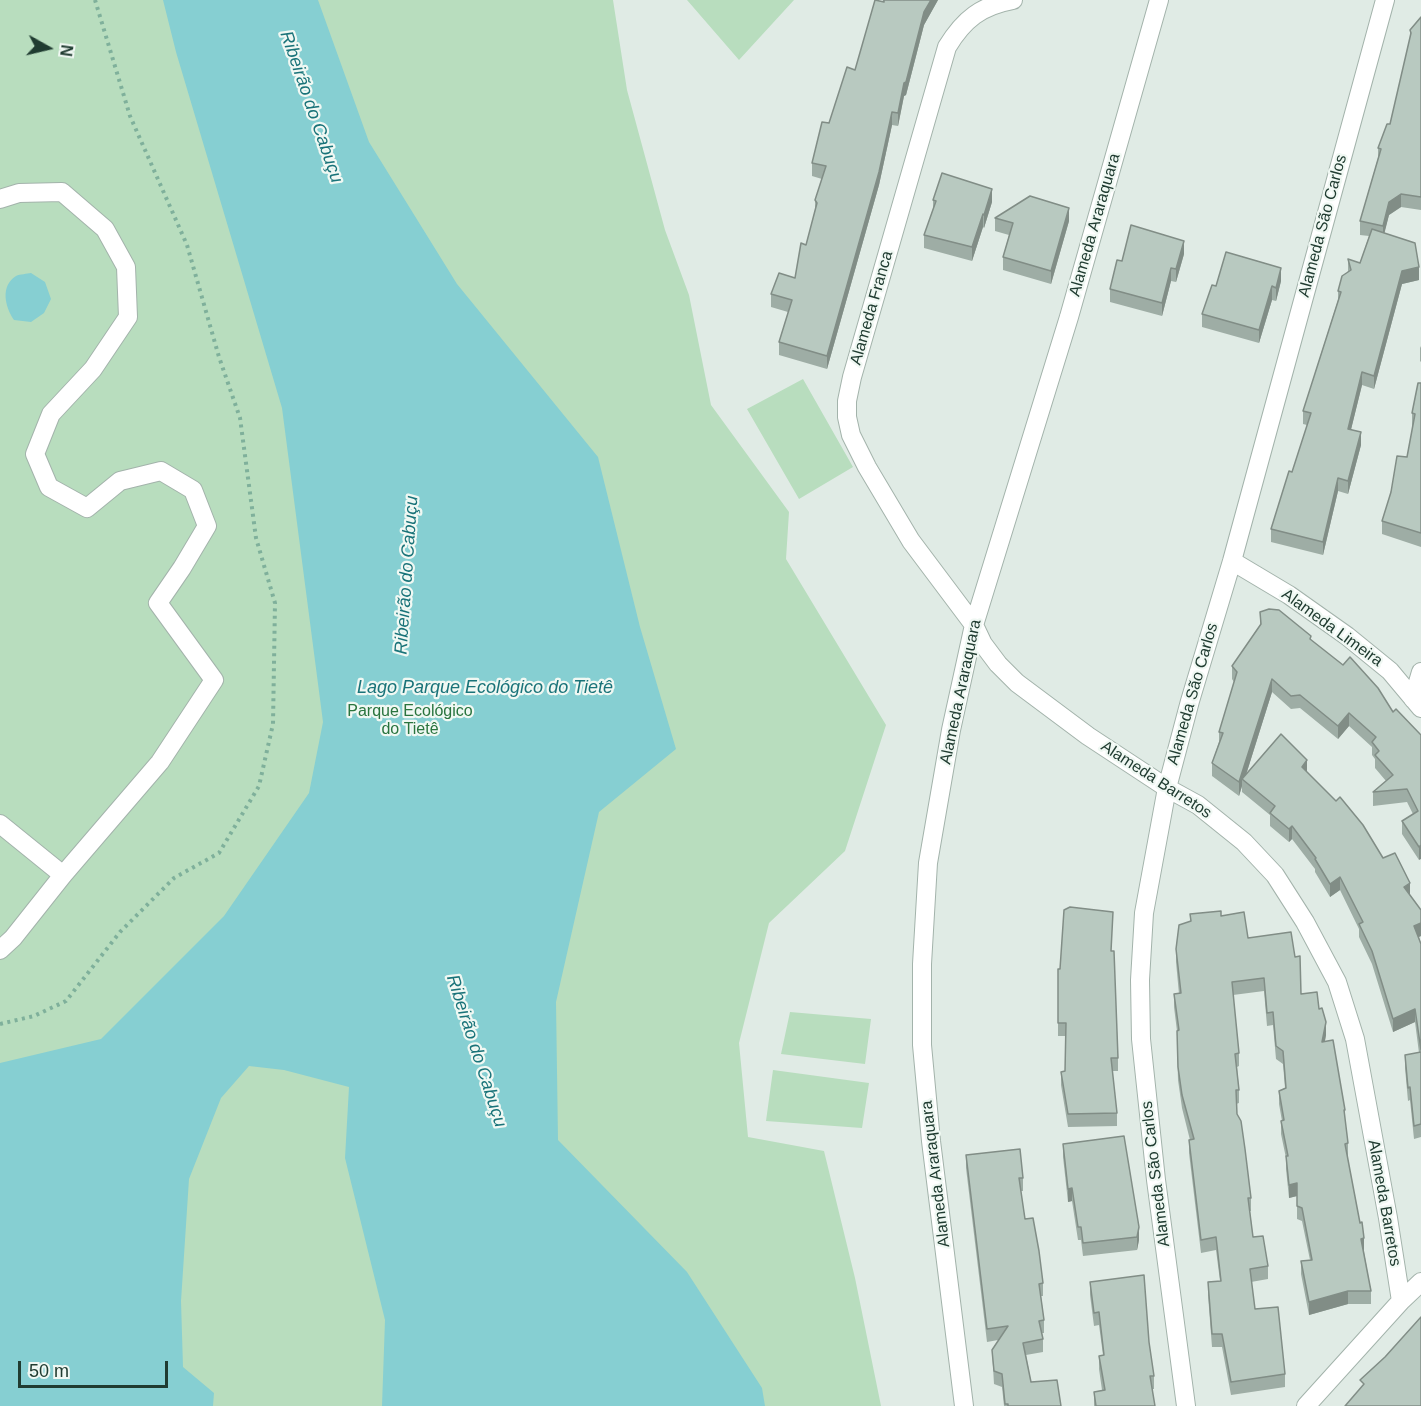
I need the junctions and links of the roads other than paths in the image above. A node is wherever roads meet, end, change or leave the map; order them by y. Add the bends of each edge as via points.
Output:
1 (1013, 0) edge
2 (1159, 0) edge
3 (1385, 0) edge
4 (0, 199) edge
5 (1232, 561) junction
6 (974, 625) junction
7 (1421, 672) edge
8 (1417, 703) edge
9 (1167, 788) junction
10 (0, 824) edge
11 (63, 875) junction
12 (0, 950) edge
13 (1421, 1282) edge
14 (1401, 1301) junction
15 (964, 1406) edge
16 (1186, 1406) edge
17 (1306, 1406) edge

1 - 6 street, Alameda Franca via 975,13 947,47 847,401 851,435 867,467 911,541
2 - 6 street, Alameda Araraquara via 1070,317
3 - 5 street, Alameda São Carlos
4 - 11 street via 19,193 62,192 105,229 126,267 128,317 93,369 51,414 35,454 49,487 87,508 120,481 161,471 194,490 207,526 158,603 214,680 160,762
5 - 8 street, Alameda Limeira via 1347,636 1390,671
5 - 9 street, Alameda São Carlos
6 - 9 street, Alameda Barretos via 983,644 1017,683
6 - 15 street, Alameda Araraquara via 928,863 922,964 922,1045 931,1141
7 - 8 street
9 - 14 street, Alameda Barretos via 1198,805 1244,842 1275,875 1337,982 1355,1039
9 - 16 street, Alameda São Carlos via 1144,913 1141,1039
10 - 11 street
11 - 12 street
13 - 14 street
14 - 17 street

